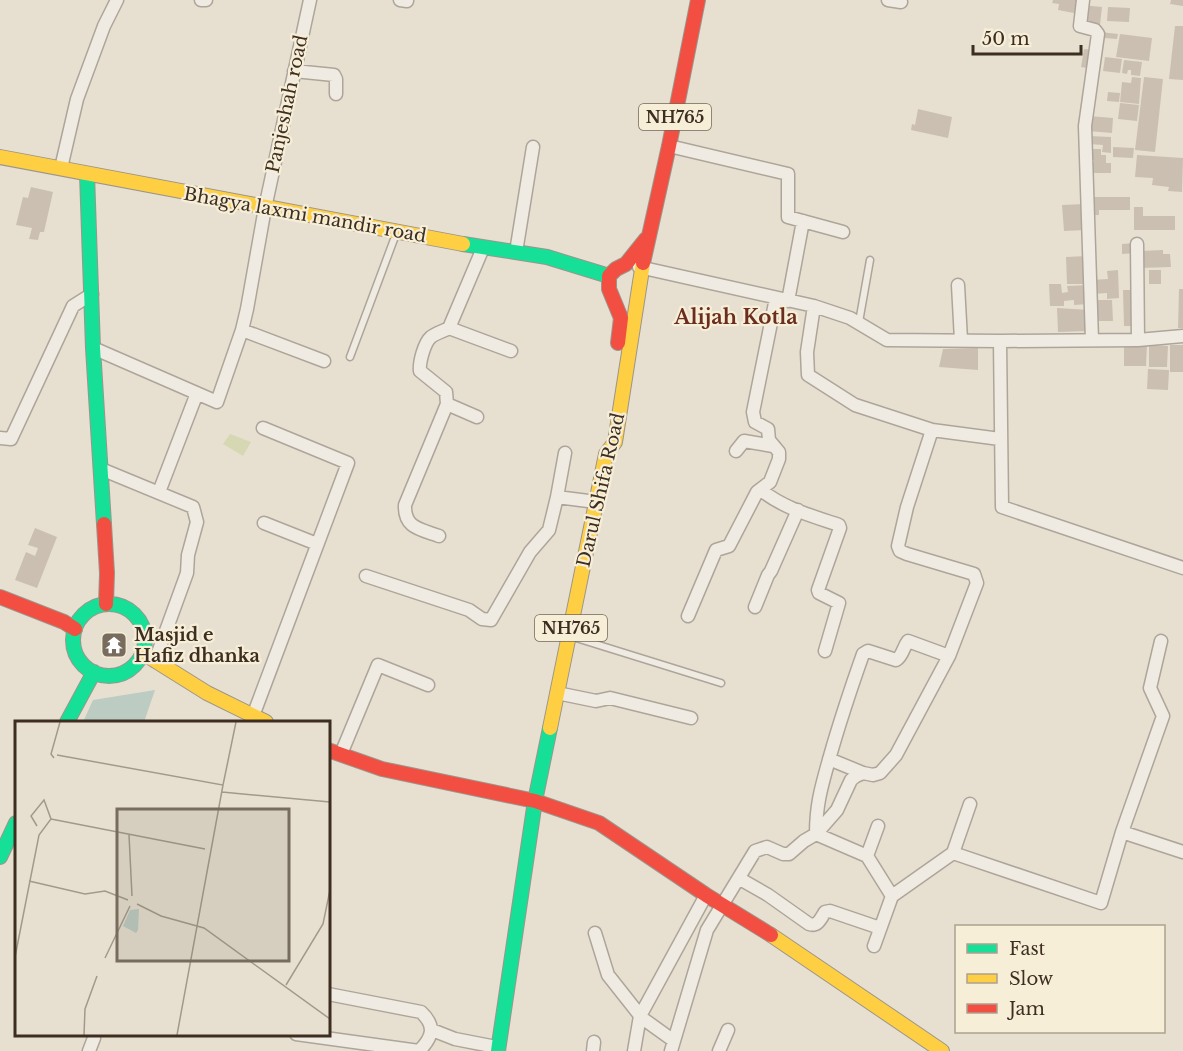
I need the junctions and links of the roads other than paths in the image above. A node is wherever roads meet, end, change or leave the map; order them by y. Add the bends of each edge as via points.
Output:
1 (117, 0) edge
2 (201, 0) edge
3 (206, 0) edge
4 (310, 0) edge
5 (400, 0) edge
6 (698, 0) edge
7 (1083, 0) edge
8 (407, 1) edge
9 (294, 71) junction
10 (336, 94) dead end
11 (669, 146) junction
12 (533, 147) dead end
13 (0, 156) edge
14 (61, 168) junction
15 (87, 174) junction
16 (265, 208) junction
17 (803, 221) junction
18 (396, 232) junction
19 (843, 232) dead end
20 (650, 234) junction
21 (1137, 244) dead end
22 (483, 248) junction
23 (516, 252) junction
24 (870, 260) dead end
25 (626, 264) junction
26 (642, 267) junction
27 (609, 276) junction
28 (958, 285) dead end
29 (92, 294) junction
30 (782, 300) junction
31 (814, 306) junction
32 (858, 322) junction
33 (449, 328) junction
34 (242, 330) junction
35 (1183, 336) edge
36 (962, 340) junction
37 (1092, 340) junction
38 (1138, 340) junction
39 (1000, 341) junction
40 (93, 348) junction
41 (511, 351) dead end
42 (350, 357) dead end
43 (324, 361) dead end
44 (197, 393) junction
45 (447, 404) junction
46 (477, 417) dead end
47 (263, 428) dead end
48 (932, 430) junction
49 (0, 438) edge
50 (1000, 440) junction
51 (773, 446) junction
52 (736, 452) dead end
53 (565, 453) dead end
54 (606, 454) junction
55 (101, 469) junction
56 (761, 490) junction
57 (159, 492) junction
58 (557, 497) junction
59 (596, 502) junction
60 (798, 510) junction
61 (264, 524) dead end
62 (439, 536) dead end
63 (317, 544) junction
64 (1183, 568) edge
65 (366, 576) dead end
66 (0, 597) edge
67 (106, 604) junction
68 (755, 607) dead end
69 (688, 616) dead end
70 (75, 629) junction
71 (569, 636) junction
72 (1161, 641) dead end
73 (825, 651) dead end
74 (143, 653) junction
75 (950, 656) junction
76 (155, 661) junction
77 (94, 672) junction
78 (721, 683) dead end
79 (428, 685) dead end
80 (557, 693) junction
81 (691, 718) dead end
82 (260, 719) edge
83 (68, 721) edge
84 (335, 752) edge
85 (830, 759) junction
86 (863, 773) junction
87 (535, 801) junction
88 (970, 804) dead end
89 (15, 824) edge
90 (878, 826) dead end
91 (1122, 832) junction
92 (816, 834) junction
93 (4, 838) edge
94 (1183, 852) edge
95 (953, 854) junction
96 (867, 856) junction
97 (0, 857) edge
98 (740, 879) junction
99 (706, 896) junction
100 (892, 896) junction
101 (722, 906) junction
102 (880, 928) junction
103 (595, 933) dead end
104 (874, 946) dead end
105 (330, 994) edge
106 (640, 1016) junction
107 (432, 1030) junction
108 (728, 1030) dead end
109 (304, 1036) edge
110 (94, 1038) dead end
111 (672, 1046) edge
112 (496, 1049) edge
113 (89, 1051) edge
114 (633, 1051) edge
115 (719, 1051) edge
116 (942, 1051) edge

1 - 14 street via 77,99
2 - 3 street
4 - 9 street, Panjeshah road
5 - 8 street
6 - 11 main road, Darul Shifa Road / NH765
7 - 37 street via 1080,26 1098,34 1085,126
9 - 10 street via 334,75
9 - 16 street, Panjeshah road
11 - 17 street via 788,174 788,217
11 - 20 main road, Darul Shifa Road / NH765
12 - 23 street
13 - 14 main road, Bhagya laxmi mandir road
14 - 15 main road, Bhagya laxmi mandir road
15 - 16 main road, Bhagya laxmi mandir road
15 - 29 main road
16 - 18 main road, Bhagya laxmi mandir road
16 - 34 street, Panjeshah road
17 - 19 street
17 - 30 street
18 - 22 main road, Bhagya laxmi mandir road
18 - 42 lane
20 - 25 main road, NH765
20 - 26 main road, Darul Shifa Road / NH765
21 - 38 street
22 - 23 main road, Bhagya laxmi mandir road
22 - 33 street
23 - 27 main road, Bhagya laxmi mandir road
24 - 32 lane
25 - 26 street
25 - 27 main road, NH765
26 - 30 street
26 - 54 main road, Darul Shifa Road / NH765 via 615,442
27 - 54 main road, NH765 via 608,291 621,320 603,439
28 - 36 street
29 - 40 main road
29 - 49 street via 73,306 11,439
30 - 31 street
30 - 51 street via 753,412 755,422 768,429
31 - 32 street
31 - 48 street via 808,375 855,405
32 - 36 street via 887,340
33 - 41 street
33 - 45 street via 428,340 419,366 423,375 446,393
34 - 43 street
34 - 44 street, Panjeshah road via 217,402
35 - 38 street
36 - 39 street
37 - 38 street
37 - 39 street
39 - 50 street
40 - 44 street
40 - 55 main road
44 - 57 street
45 - 46 street
45 - 62 street via 405,505 409,524
47 - 63 street via 348,463
48 - 50 street
48 - 75 street via 898,546 907,554 974,574 976,578
50 - 64 street via 1002,507
51 - 52 street via 744,441
51 - 56 street via 779,459 770,482
53 - 58 street
54 - 59 main road, Darul Shifa Road / NH765
55 - 57 street
55 - 67 main road
56 - 60 street
56 - 69 street via 729,546 716,550
57 - 76 street via 193,507 196,522 187,573
58 - 59 street
58 - 65 street via 549,530 530,552 491,620
59 - 71 main road, Darul Shifa Road / NH765
60 - 68 street
60 - 73 street via 840,528 818,590 839,603
61 - 63 street
63 - 82 street
66 - 70 main road
67 - 70 main road via 92,608
67 - 74 main road via 132,611 141,622 146,636
70 - 77 main road via 73,644 78,657
71 - 78 lane
71 - 80 main road, Darul Shifa Road / NH765
72 - 91 street via 1150,688 1163,716
74 - 76 main road
74 - 77 main road via 127,671 113,675
75 - 85 street via 909,641 896,660 868,651 863,654
75 - 86 street via 896,755 880,773
76 - 82 main road
77 - 83 main road
79 - 84 street via 378,665
80 - 81 street via 596,701 610,698
80 - 87 main road, Darul Shifa Road / NH765
84 - 87 main road via 382,769
85 - 86 street
85 - 92 street via 817,805
86 - 92 street via 851,780 837,810
87 - 99 main road via 599,823
87 - 112 main road, Darul Shifa Road
88 - 95 street
89 - 93 main road
90 - 96 street
91 - 94 street
91 - 95 street via 1101,903
92 - 96 street
92 - 98 street via 789,854 767,848 755,851
93 - 97 main road
95 - 100 street
96 - 100 street
98 - 101 street
98 - 102 street via 813,926 830,910
99 - 101 main road
99 - 106 street
100 - 102 street
101 - 111 street via 707,930
101 - 116 main road via 788,945
102 - 104 street
103 - 106 street via 608,975
105 - 107 street via 421,1012
106 - 111 street
106 - 114 street
107 - 109 street via 418,1051
107 - 112 street
108 - 115 street
110 - 113 street

